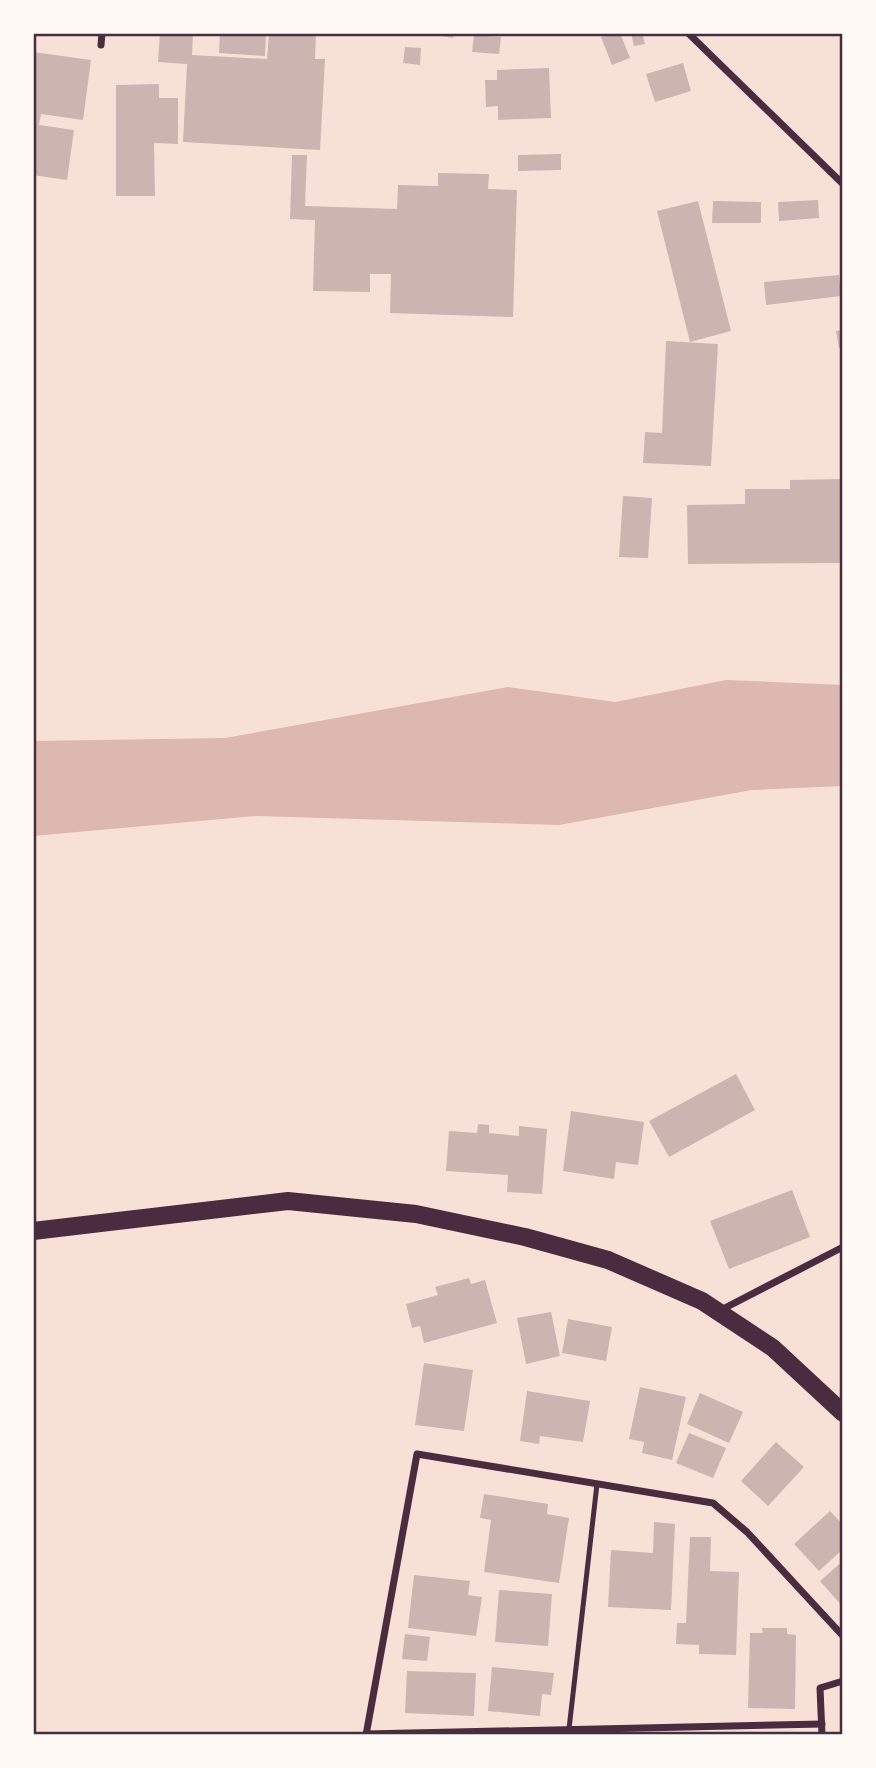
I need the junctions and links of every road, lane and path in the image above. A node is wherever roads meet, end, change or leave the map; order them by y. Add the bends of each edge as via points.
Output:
1 (102, 33) edge
2 (688, 33) edge
3 (101, 45) dead end
4 (842, 183) edge
5 (33, 1231) edge
6 (843, 1247) edge
7 (718, 1311) junction
8 (843, 1413) edge
9 (597, 1484) junction
10 (843, 1636) edge
11 (843, 1681) edge
12 (822, 1724) junction
13 (569, 1730) junction
14 (366, 1734) edge
15 (822, 1735) edge

1 - 3 street
2 - 4 street
5 - 7 main road via 288,1201 415,1214 608,1260
6 - 7 street
7 - 8 main road via 773,1348
9 - 10 street via 713,1503 747,1532
9 - 13 lane
9 - 14 street via 418,1454
11 - 12 street via 820,1688
12 - 13 street
12 - 15 street
13 - 14 street

